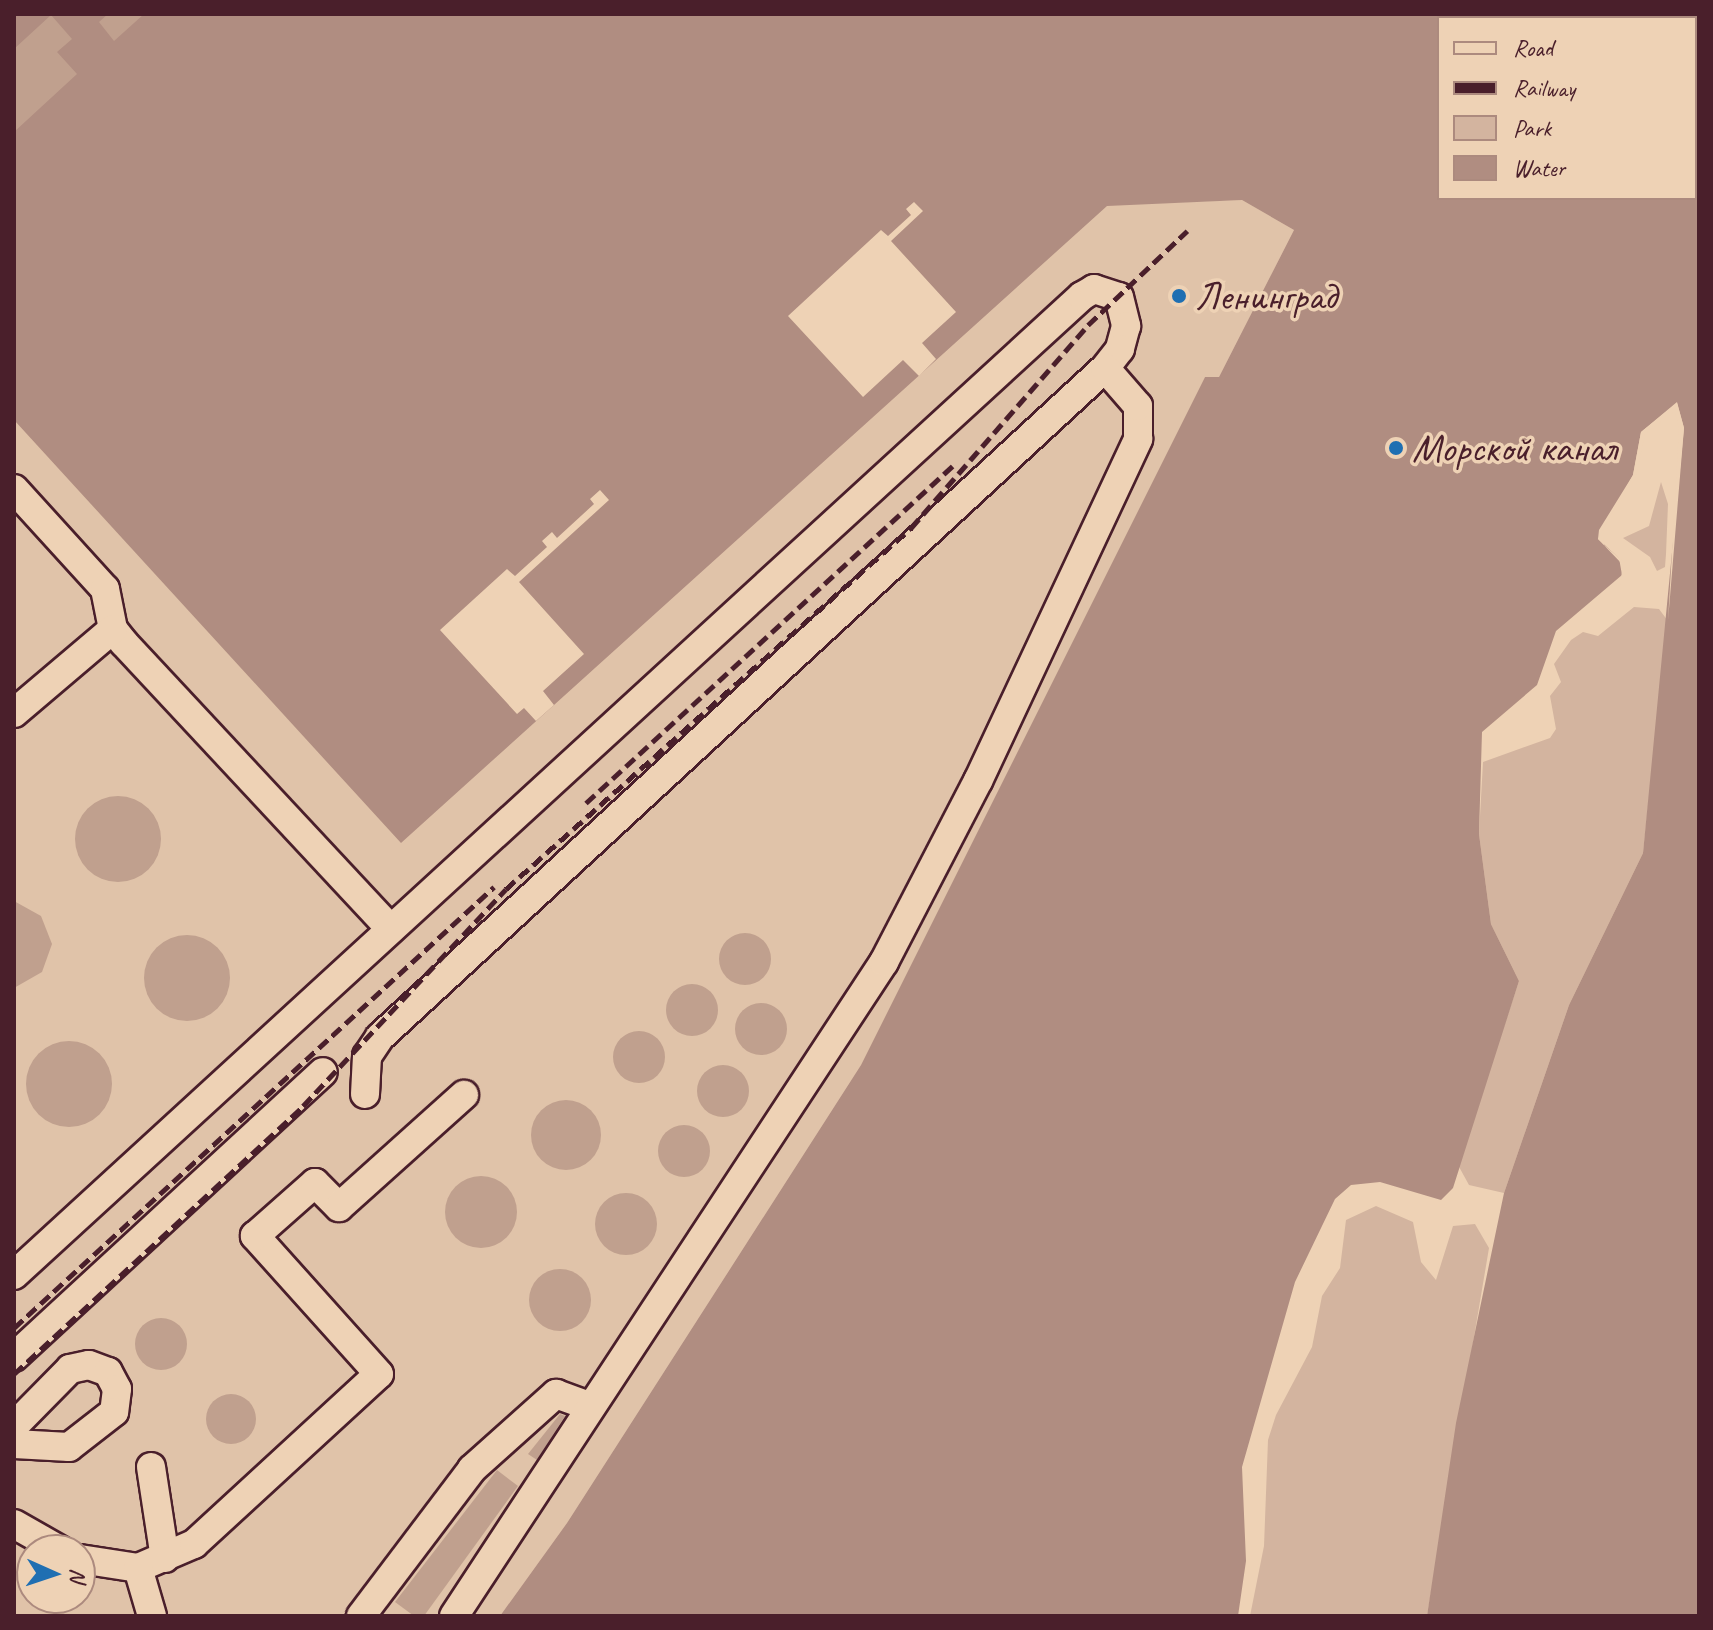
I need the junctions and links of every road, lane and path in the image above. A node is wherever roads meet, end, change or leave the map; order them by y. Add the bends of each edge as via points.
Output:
1 (1105, 368) junction
2 (14, 489) edge
3 (113, 629) junction
4 (14, 713) edge
5 (391, 929) junction
6 (323, 1072) dead end
7 (365, 1094) dead end
8 (464, 1095) dead end
9 (14, 1275) edge
10 (14, 1357) edge
11 (591, 1407) junction
12 (14, 1426) edge
13 (14, 1444) edge
14 (151, 1467) dead end
15 (14, 1524) edge
16 (32, 1534) edge
17 (165, 1558) junction
18 (96, 1561) edge
19 (138, 1568) junction
20 (152, 1616) edge
21 (361, 1616) edge
22 (454, 1616) edge

1 - 5 lane via 1120,349 1124,310 1119,297 1094,289
1 - 7 lane via 380,1037 367,1056
1 - 11 lane via 1138,406 1138,439 978,781 884,962
2 - 3 lane via 105,589
3 - 4 lane
3 - 5 lane
5 - 9 lane
6 - 10 lane
8 - 17 lane via 339,1207 315,1183 255,1236 379,1374 224,1523
11 - 21 lane via 556,1394 472,1469
11 - 22 lane
12 - 13 lane via 70,1369 89,1365 108,1372 117,1389 114,1412 81,1440 43,1449
14 - 17 lane
15 - 16 lane
17 - 19 lane
18 - 19 lane
19 - 20 lane

